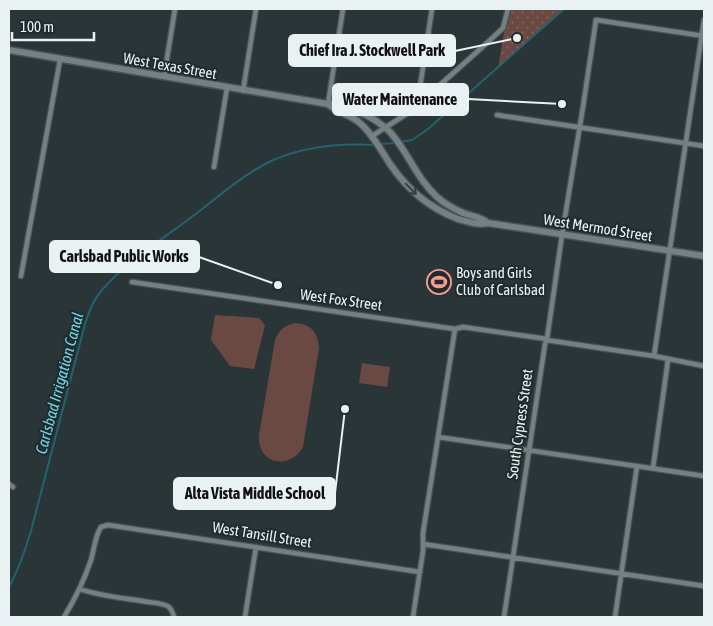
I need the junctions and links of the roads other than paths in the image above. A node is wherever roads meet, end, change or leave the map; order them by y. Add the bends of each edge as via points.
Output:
1 (175, 9) edge
2 (256, 9) edge
3 (343, 9) edge
4 (432, 9) edge
5 (508, 9) edge
6 (704, 20) edge
7 (703, 36) edge
8 (9, 50) edge
9 (60, 60) junction
10 (164, 77) junction
11 (227, 88) junction
12 (242, 90) junction
13 (328, 104) junction
14 (414, 106) junction
15 (497, 115) dead end
16 (580, 127) junction
17 (387, 130) junction
18 (372, 136) junction
19 (686, 143) junction
20 (704, 146) edge
21 (214, 167) dead end
22 (488, 223) junction
23 (562, 235) junction
24 (669, 251) junction
25 (704, 256) edge
26 (21, 276) dead end
27 (132, 282) dead end
28 (455, 329) junction
29 (547, 339) junction
30 (654, 356) junction
31 (668, 360) junction
32 (704, 366) edge
33 (438, 437) junction
34 (529, 450) junction
35 (637, 466) junction
36 (653, 468) junction
37 (704, 476) edge
38 (423, 544) junction
39 (256, 547) junction
40 (514, 557) junction
41 (420, 572) junction
42 (621, 574) junction
43 (704, 586) edge
44 (80, 589) junction
45 (173, 614) edge
46 (64, 617) edge
47 (245, 617) edge
48 (413, 617) edge
49 (504, 617) edge
50 (614, 617) edge

1 - 10 street
2 - 12 street
3 - 13 street
4 - 14 street
5 - 14 street via 503,28
6 - 7 street
7 - 16 street, South Cypress Street via 596,20
7 - 19 street
8 - 9 street, West Texas Street
9 - 10 street, West Texas Street
9 - 26 street
10 - 11 street, West Texas Street
11 - 12 street, West Texas Street
11 - 21 street
12 - 13 street, West Texas Street
13 - 17 street, West Texas Street via 354,109
13 - 18 street, West Texas Street via 358,121
14 - 17 street
15 - 16 street
16 - 19 street
16 - 23 street, South Cypress Street
17 - 18 street
17 - 22 street, West Texas Street via 424,183 439,198 456,210
18 -> 22 street, West Texas Street via 401,178 418,196 446,214 480,225
19 - 20 street
19 - 24 street
22 - 23 street, West Mermod Street
23 - 24 street, West Mermod Street
23 - 29 street, South Cypress Street
24 - 25 street, West Mermod Street
24 - 30 street
27 - 28 street, West Fox Street
28 - 29 street, West Fox Street via 463,327
28 - 33 street
29 - 30 street, West Fox Street
29 - 34 street, South Cypress Street
30 - 31 street, West Fox Street
31 - 32 street, West Fox Street
31 - 36 street
33 - 34 street
33 - 38 street
34 - 35 street
34 - 40 street, South Cypress Street
35 - 36 street
35 - 42 street
36 - 37 street
38 - 40 street
38 - 41 street
39 - 41 street, West Tansill Street
39 - 44 street, West Tansill Street via 108,525 98,531
39 - 47 street
40 - 42 street
40 - 49 street, South Cypress Street
41 - 48 street
42 - 43 street
42 - 50 street
44 - 45 street via 162,604
44 - 46 street

